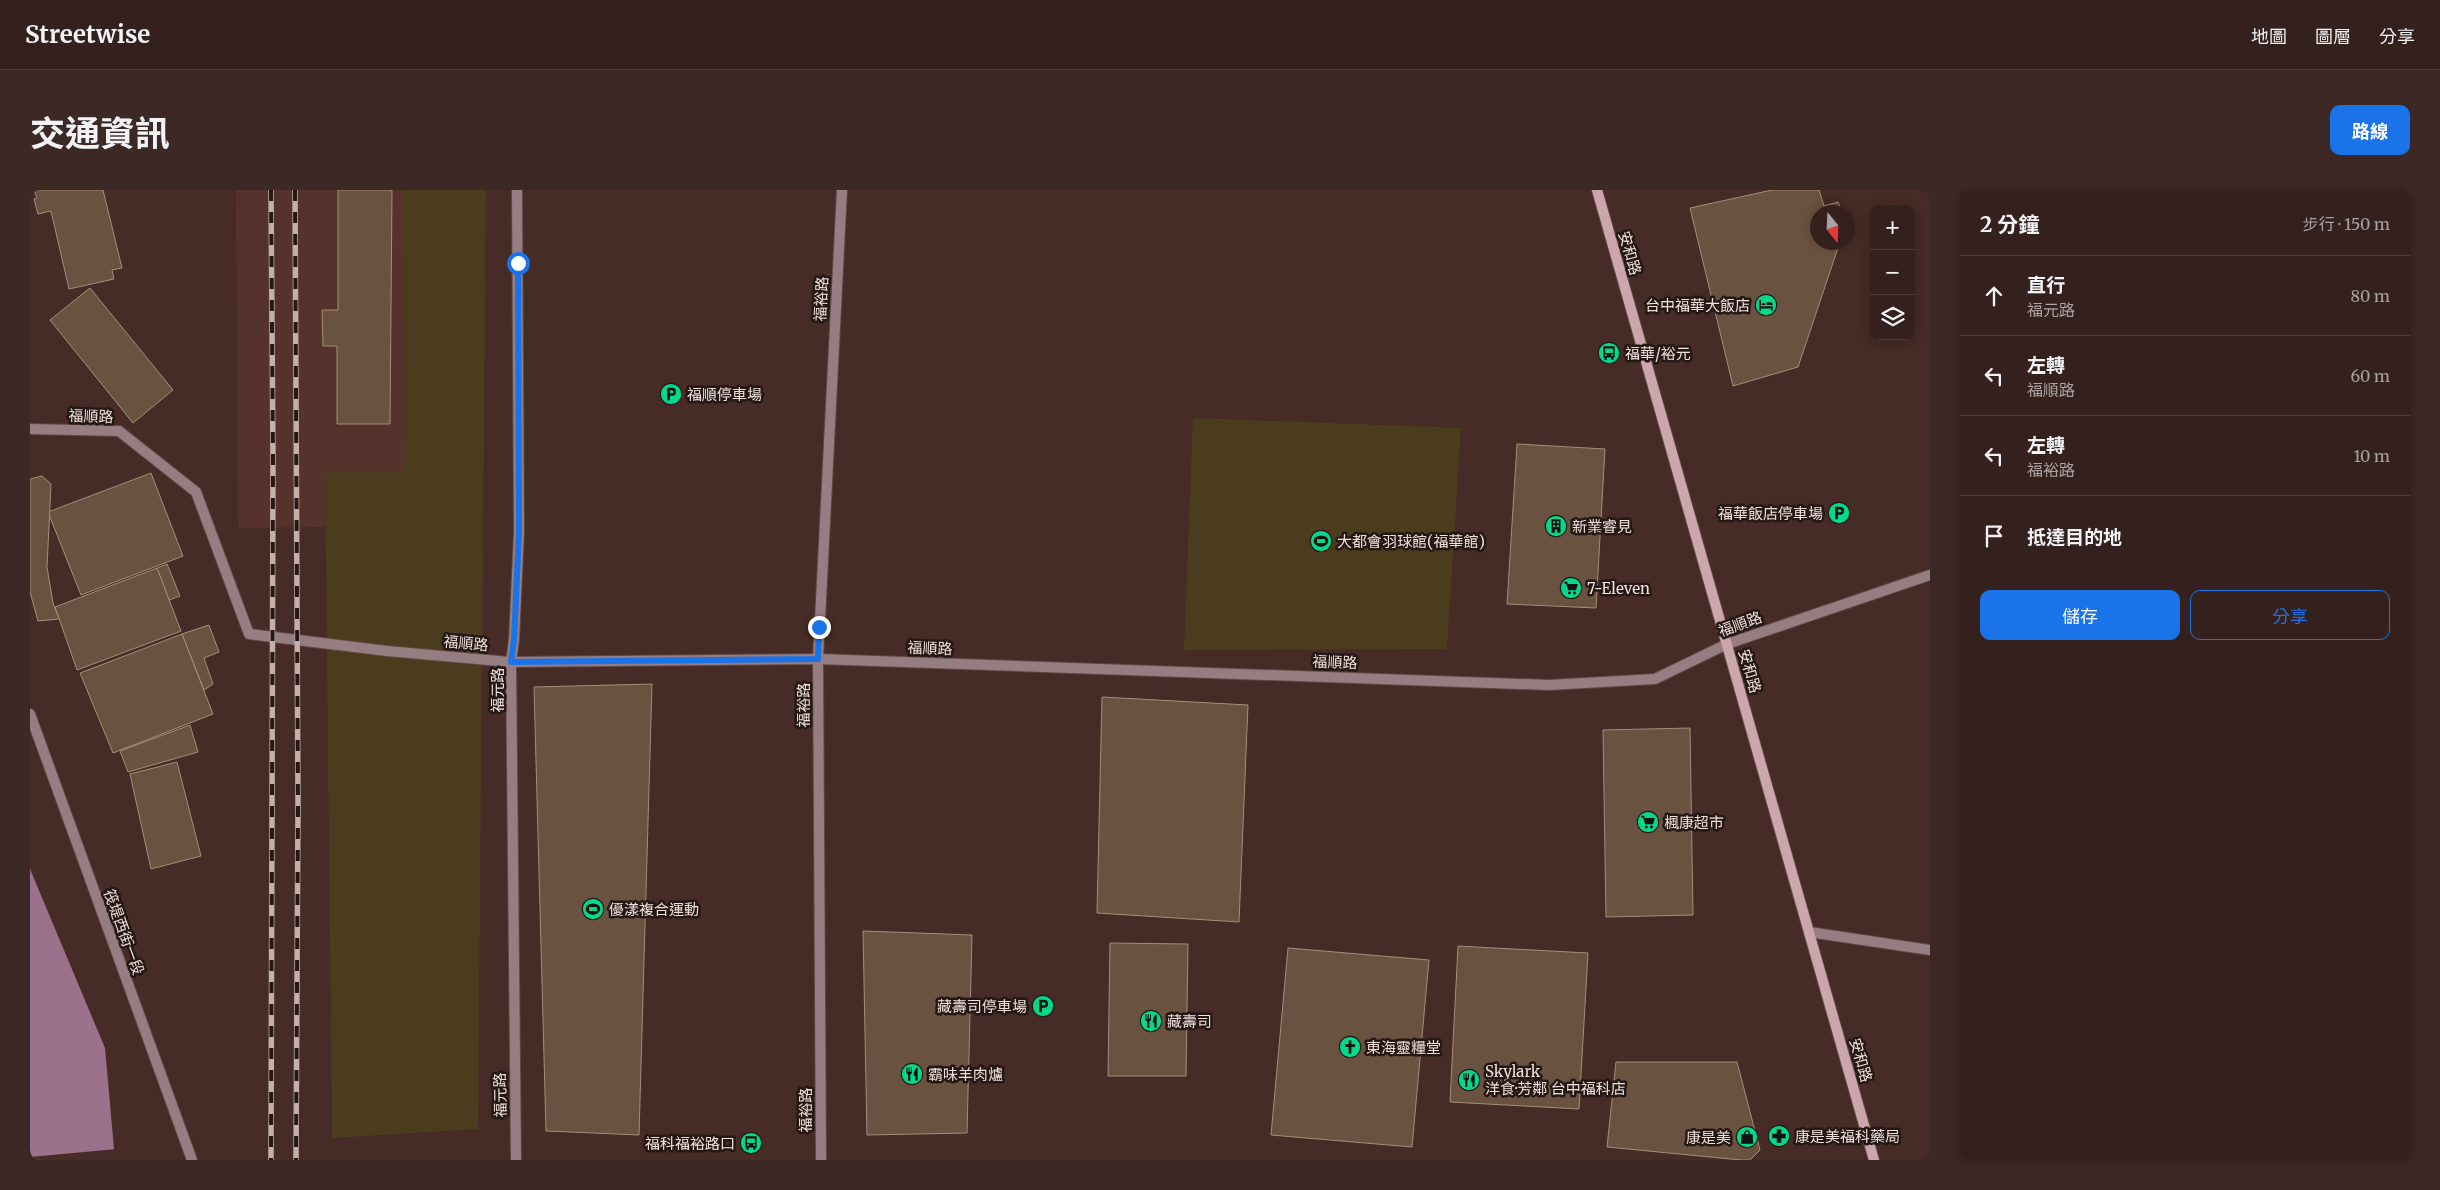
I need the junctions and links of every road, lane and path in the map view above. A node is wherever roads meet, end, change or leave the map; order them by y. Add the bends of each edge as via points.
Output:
1 (517, 190) edge
2 (842, 190) edge
3 (1597, 190) edge
4 (30, 429) edge
5 (1930, 575) edge
6 (1727, 644) junction
7 (818, 659) junction
8 (511, 662) junction
9 (30, 714) edge
10 (1809, 932) junction
11 (1930, 950) edge
12 (192, 1160) edge
13 (516, 1160) edge
14 (821, 1160) edge
15 (1874, 1160) edge

1 - 8 street, 福元路 via 519,532
2 - 7 street, 福裕路
3 - 6 main road, 安和路
4 - 8 street, 福順路 via 118,431 196,492 249,634
5 - 6 street, 福順路
6 - 7 street, 福順路 via 1654,679 1549,685
6 - 10 main road, 安和路
7 - 8 street, 福順路
7 - 14 street, 福裕路
8 - 13 street, 福元路
9 - 12 street, 筏堤西街一段
10 - 11 street
10 - 15 main road, 安和路

